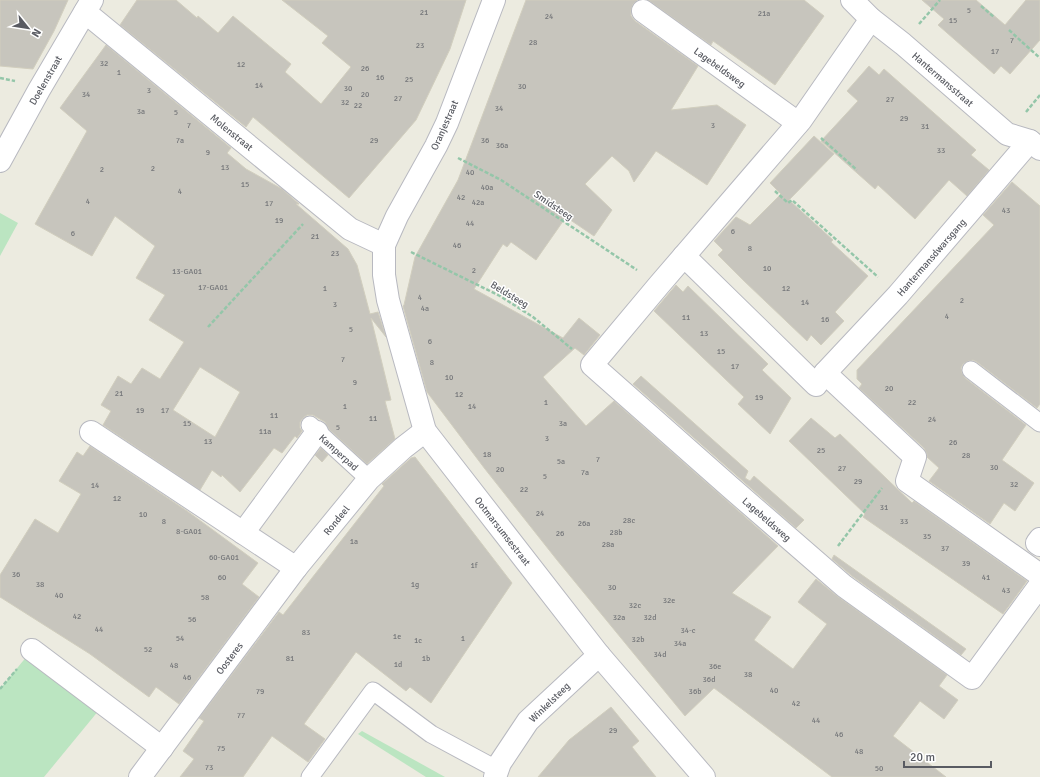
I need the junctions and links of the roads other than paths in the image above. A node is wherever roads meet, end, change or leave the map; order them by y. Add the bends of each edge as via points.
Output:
1 (494, 0) edge
2 (852, 0) edge
3 (88, 6) edge
4 (643, 11) dead end
5 (871, 19) junction
6 (799, 122) junction
7 (1035, 145) edge
8 (0, 161) edge
9 (384, 245) junction
10 (684, 256) junction
11 (970, 370) dead end
12 (827, 371) junction
13 (1040, 423) edge
14 (313, 429) joint
15 (425, 431) junction
16 (91, 432) dead end
17 (368, 479) junction
18 (243, 533) junction
19 (1040, 539) edge
20 (1040, 545) edge
21 (296, 568) junction
22 (1040, 575) edge
23 (1040, 585) edge
24 (32, 650) dead end
25 (599, 655) junction
26 (162, 748) junction
27 (496, 774) edge
28 (140, 777) edge
29 (310, 777) edge
30 (704, 777) edge

1 - 9 street, Oranjestraat via 447,123
2 - 5 street, Hantermansstraat
3 - 8 street, Doelenstraat
3 - 9 street, Molenstraat via 350,229
4 - 6 street, Lagebeldsweg
5 - 6 street
5 - 7 street, Hantermansstraat via 1007,134
6 - 10 street
7 - 12 street, Hantermansdwarsgang
9 - 15 street, Ootmarsumsestraat via 384,275 388,300
10 - 12 street via 816,385
10 - 23 street, Lagebeldsweg via 592,365 844,586 972,678
11 - 13 lane
12 - 22 street via 915,457 907,481
14 - 17 lane, Kamperpad
14 - 18 street
15 - 17 street, Rondeel
15 - 25 street, Ootmarsumsestraat
16 - 18 street
17 - 21 street, Rondeel
18 - 21 street
19 - 20 street via 1037,543
21 - 26 street, Oosteres
24 - 26 street
25 - 27 street, Winkelsteeg via 528,721 500,763
25 - 30 street, Ootmarsumsestraat
26 - 28 street, Oosteres
27 - 29 lane via 431,734 373,691

